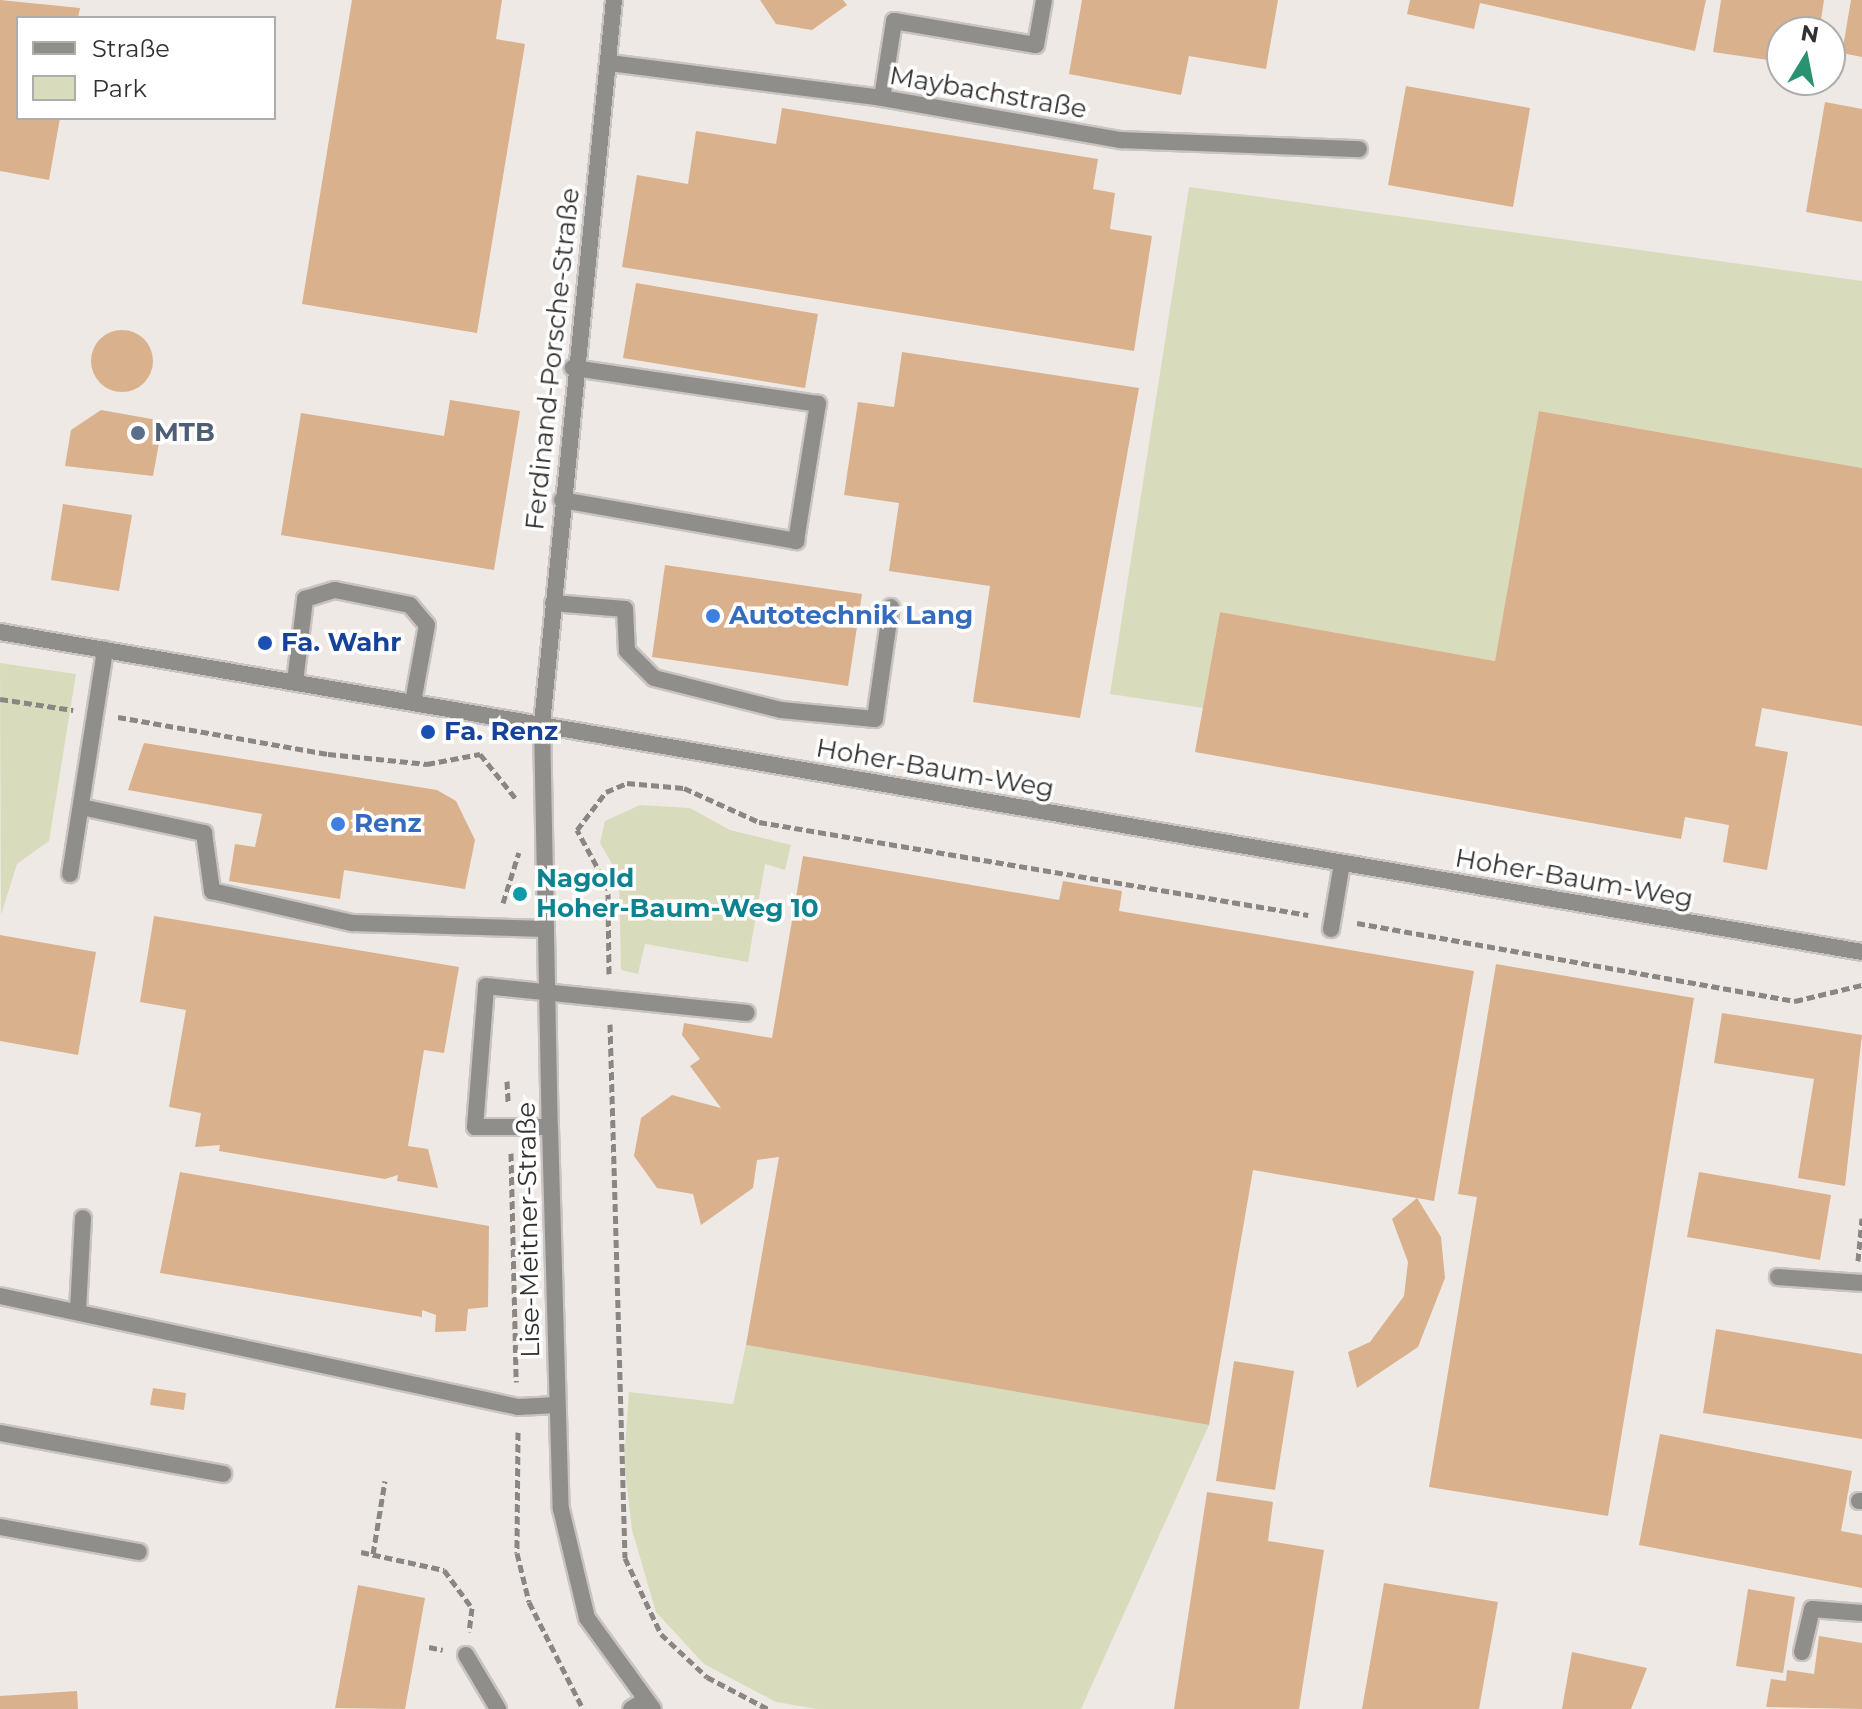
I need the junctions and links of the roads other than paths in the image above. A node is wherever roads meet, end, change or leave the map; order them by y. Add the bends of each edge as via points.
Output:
1 (614, 0) edge
2 (1044, 0) edge
3 (610, 63) junction
4 (882, 98) junction
5 (1359, 149) dead end
6 (573, 368) junction
7 (562, 500) junction
8 (553, 603) junction
9 (891, 607) dead end
10 (0, 632) edge
11 (105, 650) junction
12 (295, 682) junction
13 (413, 702) junction
14 (542, 724) junction
15 (86, 808) junction
16 (1342, 863) junction
17 (70, 874) dead end
18 (1332, 924) road end
19 (546, 929) junction
20 (1862, 952) edge
21 (547, 987) junction
22 (747, 1013) dead end
23 (550, 1127) junction
24 (83, 1218) dead end
25 (1778, 1277) dead end
26 (1860, 1282) edge
27 (0, 1296) edge
28 (78, 1310) junction
29 (557, 1405) junction
30 (0, 1433) edge
31 (223, 1474) dead end
32 (0, 1527) edge
33 (139, 1552) dead end
34 (1862, 1613) edge
35 (1802, 1652) dead end
36 (466, 1655) road end
37 (642, 1707) edge
38 (498, 1709) edge

1 - 3 street, Ferdinand-Porsche-Straße
2 - 4 street via 1036,45 894,21
3 - 4 street, Maybachstraße
3 - 6 street, Ferdinand-Porsche-Straße
4 - 5 street, Maybachstraße via 1121,140
6 - 7 street, Ferdinand-Porsche-Straße
6 - 7 street via 818,404 796,541
7 - 8 street, Ferdinand-Porsche-Straße
8 - 9 street via 625,609 627,651 654,678 781,710 875,719
8 - 14 street, Ferdinand-Porsche-Straße
10 - 11 street, Hoher-Baum-Weg
11 - 12 street, Hoher-Baum-Weg
11 - 15 street
12 - 13 street, Hoher-Baum-Weg
12 - 13 street via 305,599 335,590 410,605 427,625
13 - 14 street, Hoher-Baum-Weg
14 - 16 street, Hoher-Baum-Weg
14 - 19 street, Lise-Meitner-Straße
15 - 17 street
15 - 19 street via 204,833 212,891 352,923 505,933
16 - 18 street
16 - 20 street, Hoher-Baum-Weg
19 - 21 street, Lise-Meitner-Straße
21 - 22 street
21 - 23 street, Lise-Meitner-Straße
21 - 23 street via 486,986 475,1127
23 - 29 street, Lise-Meitner-Straße
24 - 28 street
25 - 26 street
27 - 28 street
28 - 29 street via 518,1407
29 - 37 street, Lise-Meitner-Straße via 561,1509 587,1618
30 - 31 street
32 - 33 street
34 - 35 street via 1812,1609
36 - 38 street

